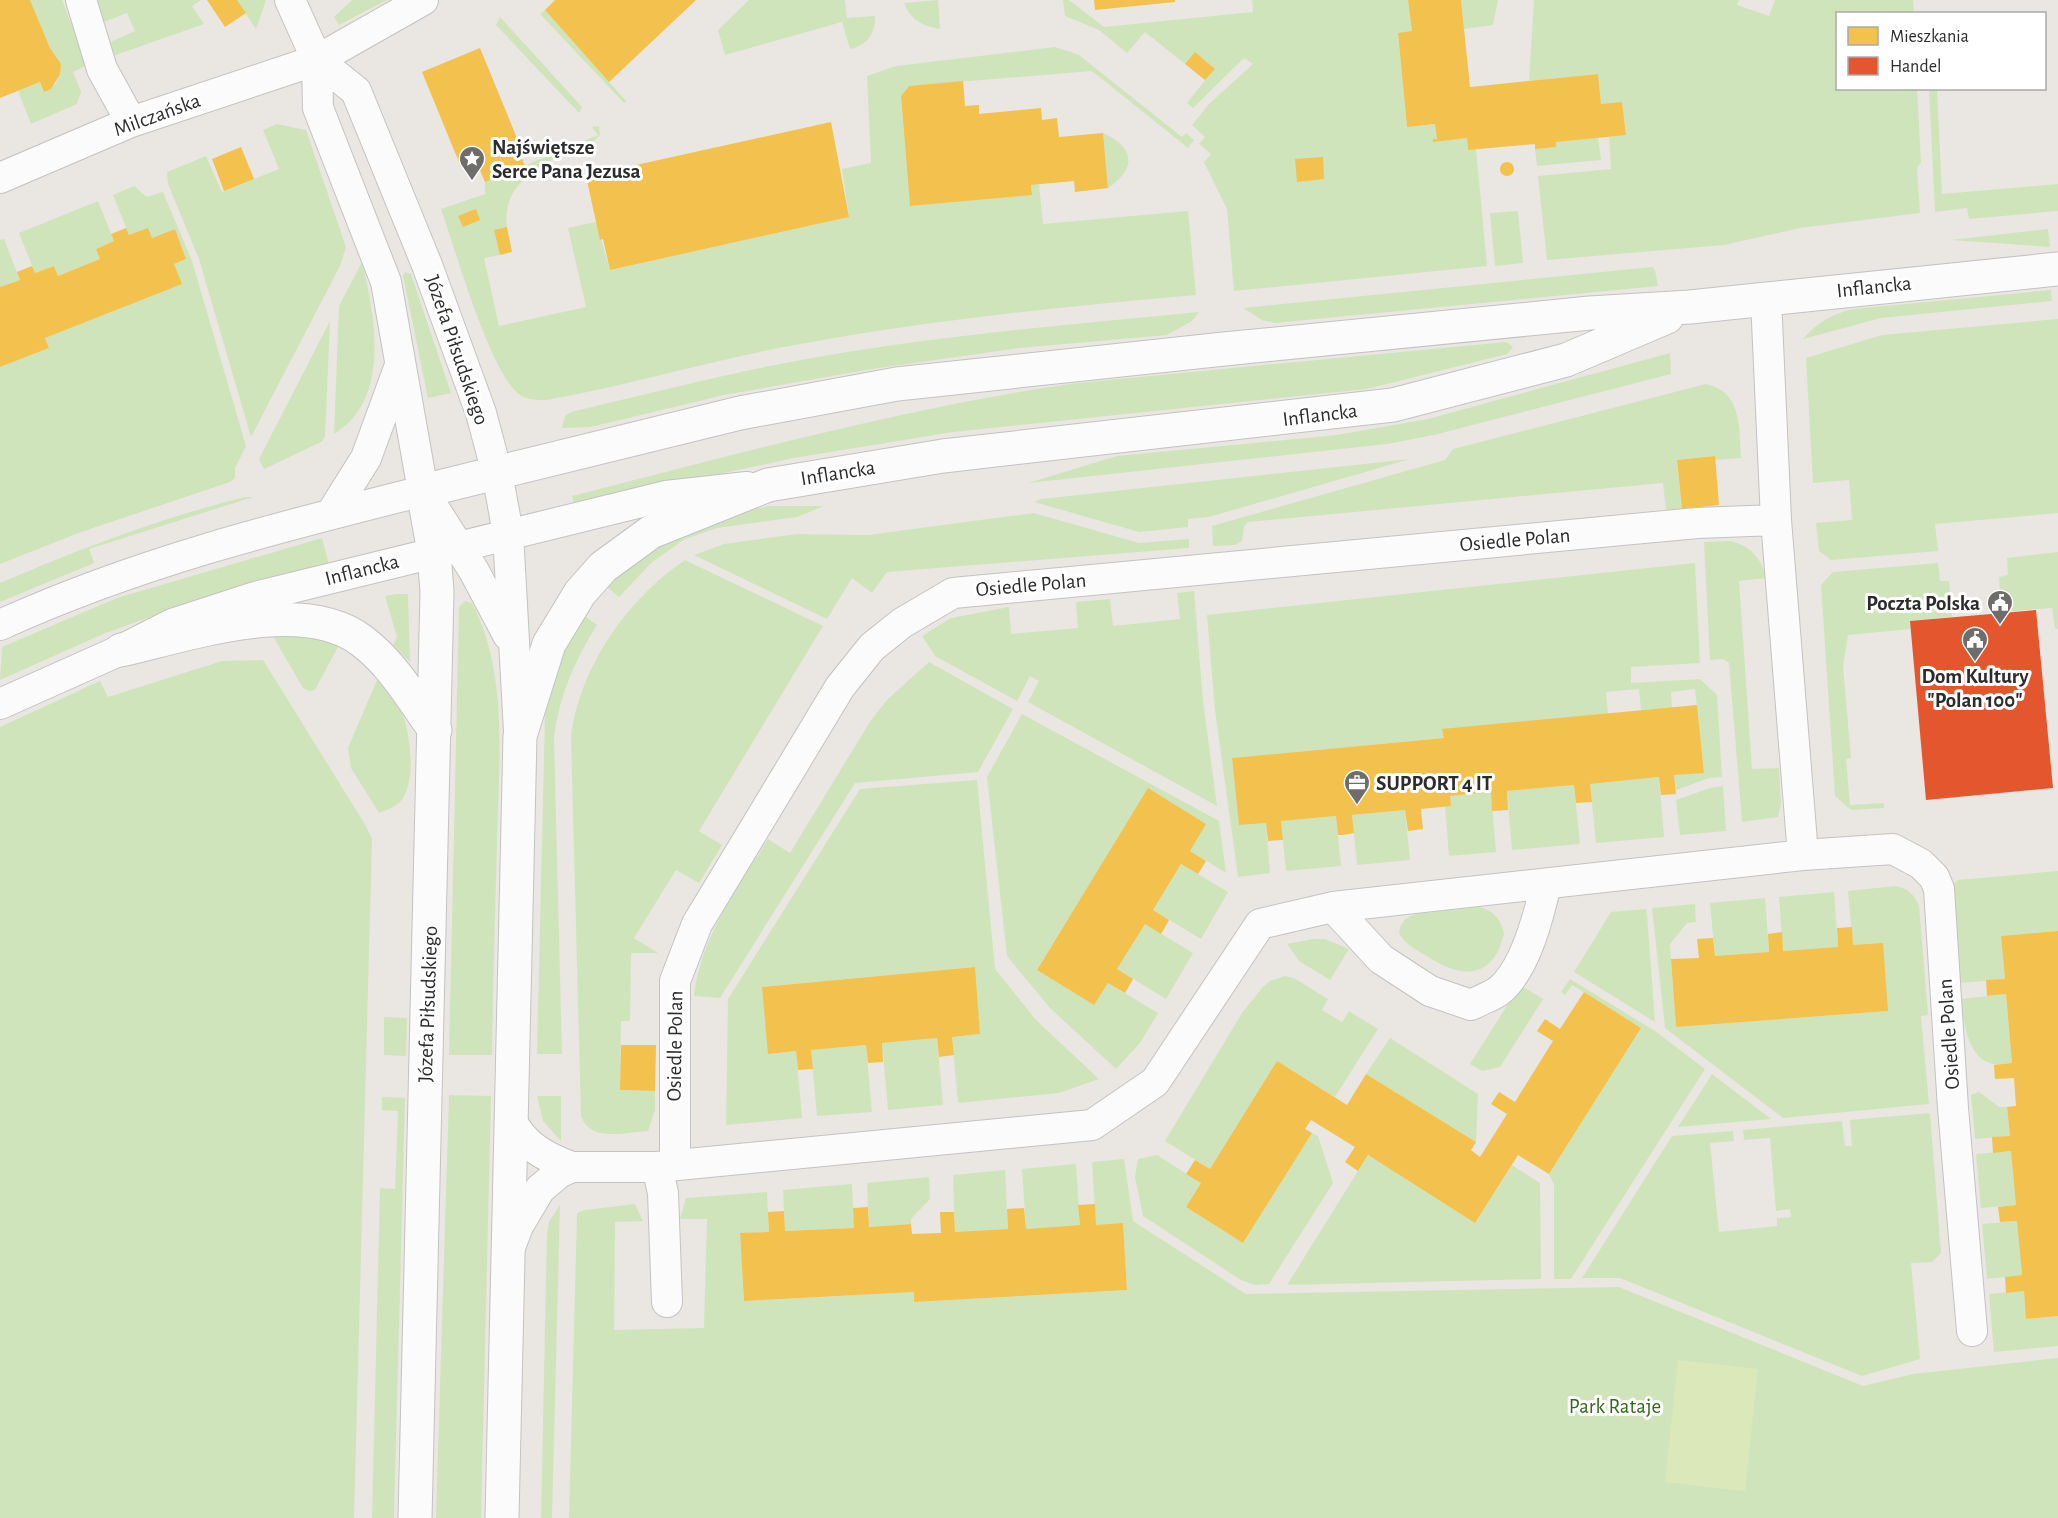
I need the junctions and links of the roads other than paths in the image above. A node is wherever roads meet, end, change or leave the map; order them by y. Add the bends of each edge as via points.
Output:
1 (81, 0) edge
2 (423, 0) edge
3 (303, 5) edge
4 (317, 60) junction
5 (131, 122) junction
6 (0, 178) edge
7 (2058, 269) edge
8 (1766, 299) junction
9 (1690, 307) junction
10 (400, 363) junction
11 (497, 473) junction
12 (768, 485) junction
13 (423, 491) junction
14 (331, 514) junction
15 (1776, 520) junction
16 (508, 533) junction
17 (446, 548) junction
18 (0, 625) edge
19 (121, 650) junction
20 (516, 670) junction
21 (0, 704) edge
22 (435, 730) junction
23 (520, 736) junction
24 (1803, 855) junction
25 (1546, 884) junction
26 (1333, 907) junction
27 (511, 1119) junction
28 (666, 1166) junction
29 (573, 1167) junction
30 (508, 1252) junction
31 (667, 1302) dead end
32 (1972, 1331) dead end
33 (415, 1518) edge
34 (502, 1518) edge

1 - 5 street via 102,69
2 - 4 street, Milczańska
3 - 4 street, Józefa Piłsudskiego
4 - 5 street, Milczańska
4 - 10 street, Józefa Piłsudskiego via 318,108 386,282
4 - 11 street, Józefa Piłsudskiego via 356,91 427,265 481,413
5 - 6 street, Milczańska
7 - 8 street, Inflancka
8 - 9 street, Inflancka
8 - 15 street
9 - 11 street, Inflancka via 1224,348 897,384 740,413
9 - 12 street, Inflancka via 1566,360 1393,405 943,456
10 - 13 street, Józefa Piłsudskiego
10 - 14 street, Józefa Piłsudskiego via 366,458
11 - 13 street, Inflancka
11 - 16 street, Józefa Piłsudskiego
12 - 16 street, Inflancka via 666,496
12 - 23 street via 651,532 603,567 580,594 549,644
13 - 14 street, Inflancka
13 - 17 street, Józefa Piłsudskiego
14 - 18 street, Inflancka via 186,553 97,583
15 - 24 street
15 - 28 street, Osiedle Polan via 953,593 902,623 872,647 840,687 697,924 675,981
16 - 17 street, Inflancka
16 - 20 street, Józefa Piłsudskiego
17 - 19 street, Inflancka via 255,597 172,624
17 - 20 street, Józefa Piłsudskiego via 504,625
17 - 22 street, Józefa Piłsudskiego via 437,592
19 - 21 street, Inflancka
19 - 22 street via 243,623 284,619 328,624 362,640 396,675
20 - 23 street, Józefa Piłsudskiego
22 - 33 street, Józefa Piłsudskiego
23 - 27 street, Józefa Piłsudskiego
24 - 25 street, Osiedle Polan
24 - 32 street, Osiedle Polan via 1893,849 1921,864 1939,889
25 - 26 street, Osiedle Polan
25 - 26 street via 1522,960 1501,990 1471,1005 1430,991 1381,959
26 - 28 street, Osiedle Polan via 1260,924 1155,1082 1092,1125
27 - 29 street, Osiedle Polan via 522,1137 537,1150
27 - 30 street, Józefa Piłsudskiego
28 - 29 street, Osiedle Polan
28 - 31 street, Osiedle Polan via 663,1192
29 - 30 street via 559,1173 540,1190 518,1226
30 - 34 street, Józefa Piłsudskiego

